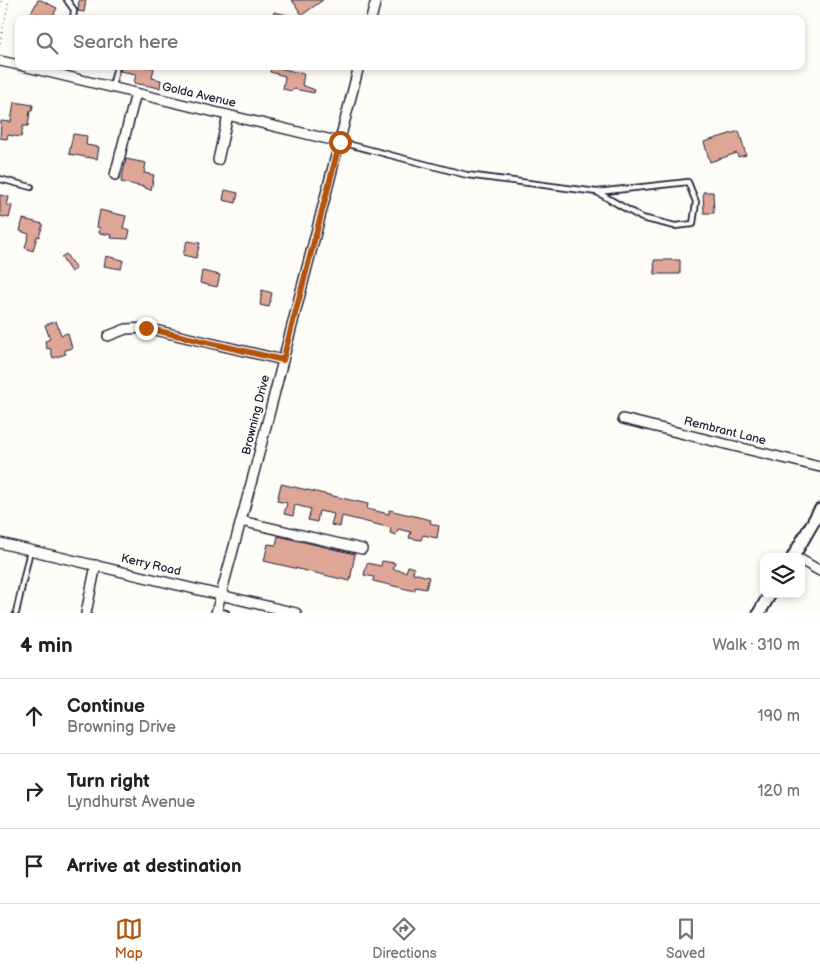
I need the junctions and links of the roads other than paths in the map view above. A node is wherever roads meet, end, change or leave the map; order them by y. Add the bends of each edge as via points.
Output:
1 (67, 0) edge
2 (376, 0) edge
3 (73, 15) edge
4 (372, 15) edge
5 (0, 61) edge
6 (15, 64) edge
7 (38, 70) edge
8 (116, 70) edge
9 (358, 70) edge
10 (112, 88) junction
11 (136, 93) junction
12 (228, 115) junction
13 (340, 142) junction
14 (218, 160) dead end
15 (115, 175) dead end
16 (0, 179) edge
17 (31, 187) dead end
18 (597, 192) junction
19 (108, 336) dead end
20 (283, 360) junction
21 (623, 419) dead end
22 (820, 467) edge
23 (820, 510) edge
24 (241, 521) junction
25 (0, 543) edge
26 (362, 549) dead end
27 (30, 550) junction
28 (798, 553) edge
29 (805, 562) edge
30 (96, 565) junction
31 (820, 571) edge
32 (220, 594) junction
33 (768, 598) edge
34 (216, 612) edge
35 (16, 613) edge
36 (86, 613) edge
37 (226, 613) edge
38 (296, 613) edge
39 (759, 613) edge

1 - 3 lane
2 - 4 street
5 - 6 street
7 - 10 street, Golda Avenue
8 - 10 lane
9 - 13 street, Browning Drive
10 - 11 street, Golda Avenue
11 - 12 street, Golda Avenue
11 - 15 street
12 - 13 street, Golda Avenue
12 - 14 street
13 - 18 lane via 468,175
13 - 20 street, Browning Drive
16 - 17 lane
18 - 18 lane via 688,182 696,202 693,224 675,226 642,218
19 - 20 street via 126,329 146,328
20 - 24 street, Browning Drive
21 - 22 street, Rembrant Lane
23 - 28 street
24 - 26 street
24 - 32 street, Browning Drive
25 - 27 street, Kerry Road
27 - 30 street, Kerry Road
27 - 35 lane
29 - 31 street
30 - 32 street, Kerry Road
30 - 36 street
32 - 34 street, Browning Drive
32 - 38 street, Kerry Road
33 - 39 street
34 - 37 lane

